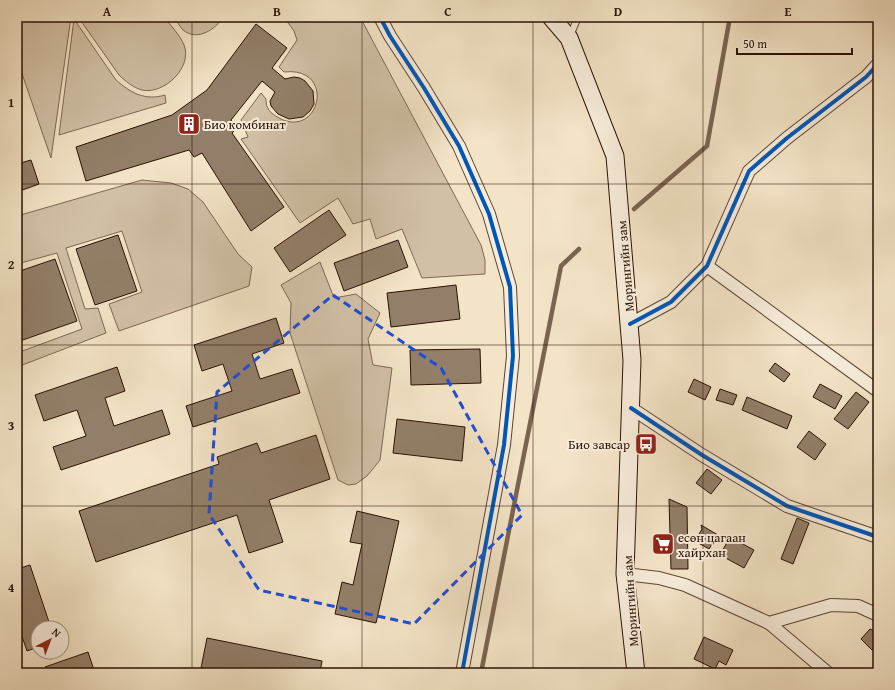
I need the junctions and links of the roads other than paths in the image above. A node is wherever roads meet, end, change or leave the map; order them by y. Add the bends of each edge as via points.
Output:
1 (380, 17) edge
2 (551, 17) edge
3 (578, 17) edge
4 (568, 38) junction
5 (878, 64) edge
6 (707, 266) junction
7 (630, 324) junction
8 (878, 391) edge
9 (631, 408) junction
10 (878, 537) edge
11 (625, 574) junction
12 (878, 615) edge
13 (769, 623) junction
14 (462, 673) edge
15 (636, 673) edge
16 (828, 673) edge

1 - 14 street via 459,146 489,214 510,287 513,356 504,445
2 - 4 main road, Морингийн зам
3 - 4 lane
4 - 7 main road, Морингийн зам via 615,156
5 - 6 street via 866,77 749,171
6 - 7 street via 671,302
6 - 8 street
7 - 9 main road, Морингийн зам
9 - 10 street via 702,456 787,506
9 - 11 main road, Морингийн зам
11 - 13 street via 660,578 685,585
11 - 15 main road, Морингийн зам
12 - 13 street via 858,606 831,605
13 - 16 street

